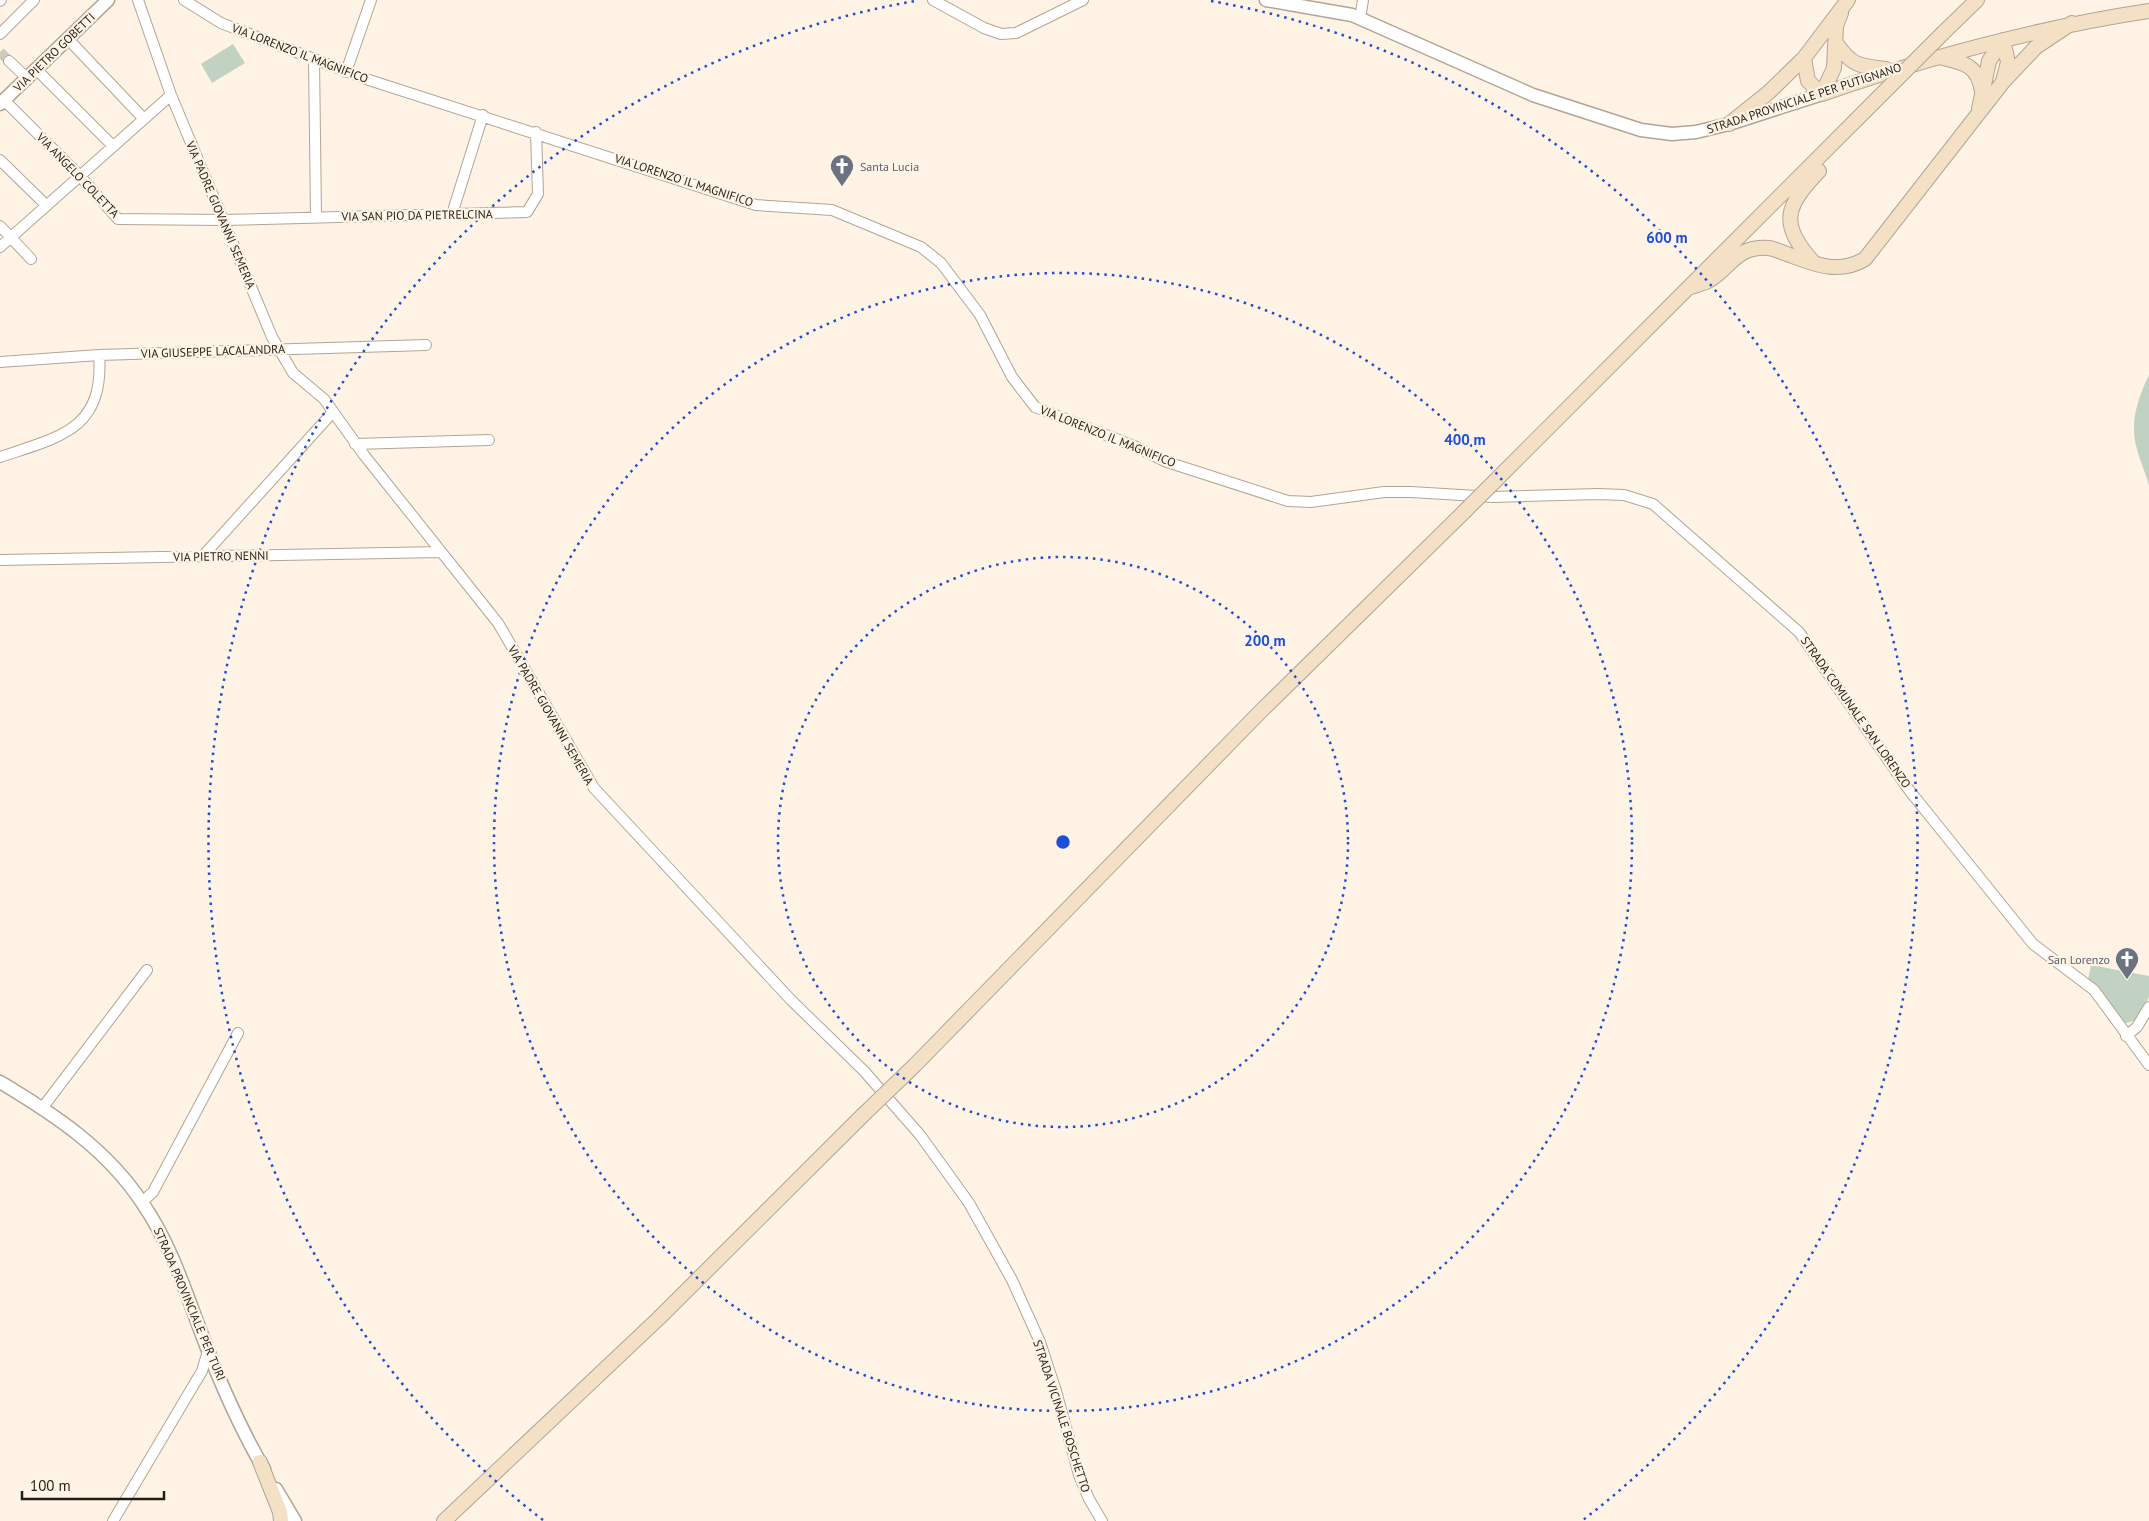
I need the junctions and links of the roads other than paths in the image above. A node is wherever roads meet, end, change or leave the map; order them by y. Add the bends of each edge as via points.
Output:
1 (34, 0) edge
2 (108, 0) edge
3 (138, 0) edge
4 (184, 0) edge
5 (371, 0) edge
6 (933, 0) edge
7 (1083, 0) edge
8 (1272, 0) edge
9 (1363, 0) edge
10 (1963, 0) edge
11 (1977, 0) edge
12 (1846, 3) edge
13 (2149, 11) edge
14 (1360, 19) junction
15 (2072, 23) junction
16 (1945, 31) junction
17 (0, 34) edge
18 (67, 38) junction
19 (2002, 40) junction
20 (1836, 42) junction
21 (1936, 57) junction
22 (1804, 58) junction
23 (314, 59) junction
24 (9, 61) tunnel mouth
25 (36, 69) junction
26 (1892, 70) junction
27 (346, 72) junction
28 (27, 78) junction
29 (2003, 82) junction
30 (1983, 93) junction
31 (1822, 94) junction
32 (172, 95) junction
33 (2, 102) edge
34 (1978, 114) junction
35 (483, 115) junction
36 (144, 119) junction
37 (1729, 124) junction
38 (536, 132) junction
39 (1838, 140) junction
40 (113, 146) junction
41 (0, 160) edge
42 (80, 176) junction
43 (46, 206) junction
44 (452, 214) junction
45 (316, 217) junction
46 (224, 220) junction
47 (0, 226) edge
48 (10, 236) junction
49 (0, 247) edge
50 (31, 259) dead end
51 (1816, 265) junction
52 (1688, 288) junction
53 (426, 345) dead end
54 (279, 348) junction
55 (99, 355) junction
56 (0, 362) edge
57 (333, 412) junction
58 (489, 440) dead end
59 (355, 444) junction
60 (0, 458) edge
61 (1493, 497) joint
62 (441, 552) junction
63 (202, 557) junction
64 (0, 560) edge
65 (147, 970) dead end
66 (791, 1000) joint
67 (2149, 1007) edge
68 (238, 1033) dead end
69 (2126, 1036) junction
70 (2149, 1065) edge
71 (0, 1082) edge
72 (43, 1107) junction
73 (142, 1202) junction
74 (208, 1351) junction
75 (260, 1462) junction
76 (114, 1521) edge
77 (281, 1521) edge
78 (294, 1521) edge
79 (444, 1521) edge
80 (1102, 1521) edge

1 - 17 street
2 - 18 street, VIA PIETRO GOBETTI
3 - 32 street, VIA PADRE GIOVANNI SEMERIA
4 - 23 street, VIA LORENZO IL MAGNIFICO via 221,23
5 - 27 street
6 - 7 street via 1001,34 1016,33
8 - 14 street, STRADA PROVINCIALE PER PUTIGNANO
9 - 14 street
10 - 16 main road
11 - 16 main road
12 - 20 main road via 1836,26
12 - 22 main road
13 - 15 main road, STRADA PROVINCIALE PER PUTIGNANO
14 - 37 street, STRADA PROVINCIALE PER PUTIGNANO via 1534,95 1641,130 1688,133
15 - 19 main road, STRADA PROVINCIALE PER PUTIGNANO
15 - 29 main road via 2036,47
16 - 39 main road, bridge
18 - 25 street, VIA PIETRO GOBETTI
18 - 36 street
19 - 21 main road, STRADA PROVINCIALE PER PUTIGNANO
19 - 29 main road via 2008,62
19 - 30 main road via 1989,61
20 - 26 main road via 1848,59 1864,67
20 - 31 main road via 1834,68
21 - 26 main road, STRADA PROVINCIALE PER PUTIGNANO
21 - 30 main road via 1971,67 1980,76
22 - 31 main road via 1808,81
22 - 37 main road via 1768,94
23 - 27 street, VIA LORENZO IL MAGNIFICO
23 - 45 street
24 - 28 street
25 - 28 street, VIA PIETRO GOBETTI
25 - 40 street
26 - 31 main road, STRADA PROVINCIALE PER PUTIGNANO
27 - 35 street, VIA LORENZO IL MAGNIFICO
28 - 33 street, VIA PIETRO GOBETTI
29 - 34 main road
30 - 34 main road
31 - 37 street, STRADA PROVINCIALE PER PUTIGNANO
32 - 36 street
32 - 46 street, VIA PADRE GIOVANNI SEMERIA
33 - 42 street, VIA ANGELO COLETTA
34 - 51 main road via 1865,259 1853,266 1835,269
35 - 38 street, VIA LORENZO IL MAGNIFICO
35 - 44 street
36 - 40 street
38 - 44 street, VIA SAN PIO DA PIETRELCINA via 538,194 527,212
38 - 61 street, VIA LORENZO IL MAGNIFICO via 756,205 832,210 921,247 941,264 980,315 1012,377 1035,407 1167,462 1288,500 1311,502 1384,492
39 - 51 main road via 1791,208 1790,228 1800,247
39 - 52 main road
40 - 42 street
41 - 43 street
42 - 43 street
42 - 46 street, VIA ANGELO COLETTA via 118,220
43 - 48 street
44 - 45 street, VIA SAN PIO DA PIETRELCINA
45 - 46 street, VIA SAN PIO DA PIETRELCINA
46 - 54 street, VIA PADRE GIOVANNI SEMERIA
47 - 48 street
48 - 49 street
48 - 50 street
51 - 52 main road via 1771,248 1751,249 1735,257 1710,280
52 - 79 main road, bridge via 1261,711 915,1065 659,1318
53 - 54 street, VIA GIUSEPPE LACALANDRA
54 - 55 street, VIA GIUSEPPE LACALANDRA
54 - 57 street, VIA PADRE GIOVANNI SEMERIA via 293,373 324,399
55 - 56 street, VIA GIUSEPPE LACALANDRA
55 - 60 street via 99,392 84,417 62,437
57 - 59 street, VIA PADRE GIOVANNI SEMERIA
57 - 63 street
58 - 59 street
59 - 62 street, VIA PADRE GIOVANNI SEMERIA
61 - 69 street, STRADA COMUNALE SAN LORENZO via 1624,495 1653,504 1799,632 1909,790 2033,944 2094,990
62 - 63 street, VIA PIETRO NENNI
62 - 66 street, VIA PADRE GIOVANNI SEMERIA via 498,623 594,788
63 - 64 street, VIA PIETRO NENNI
65 - 72 street
66 - 80 street, STRADA VICINALE BOSCHETTO via 864,1071 920,1135 969,1203 1012,1280 1040,1342 1079,1476
67 - 69 street via 2137,1027
68 - 73 street via 153,1192
69 - 70 street, STRADA COMUNALE SAN LORENZO
71 - 72 street, STRADA PROVINCIALE PER TURI
72 - 73 street, STRADA PROVINCIALE PER TURI via 106,1158
73 - 74 street, STRADA PROVINCIALE PER TURI via 178,1271
74 - 75 street, STRADA PROVINCIALE PER TURI
74 - 76 street via 202,1371
75 - 77 main road
75 - 78 street, STRADA PROVINCIALE PER TURI

